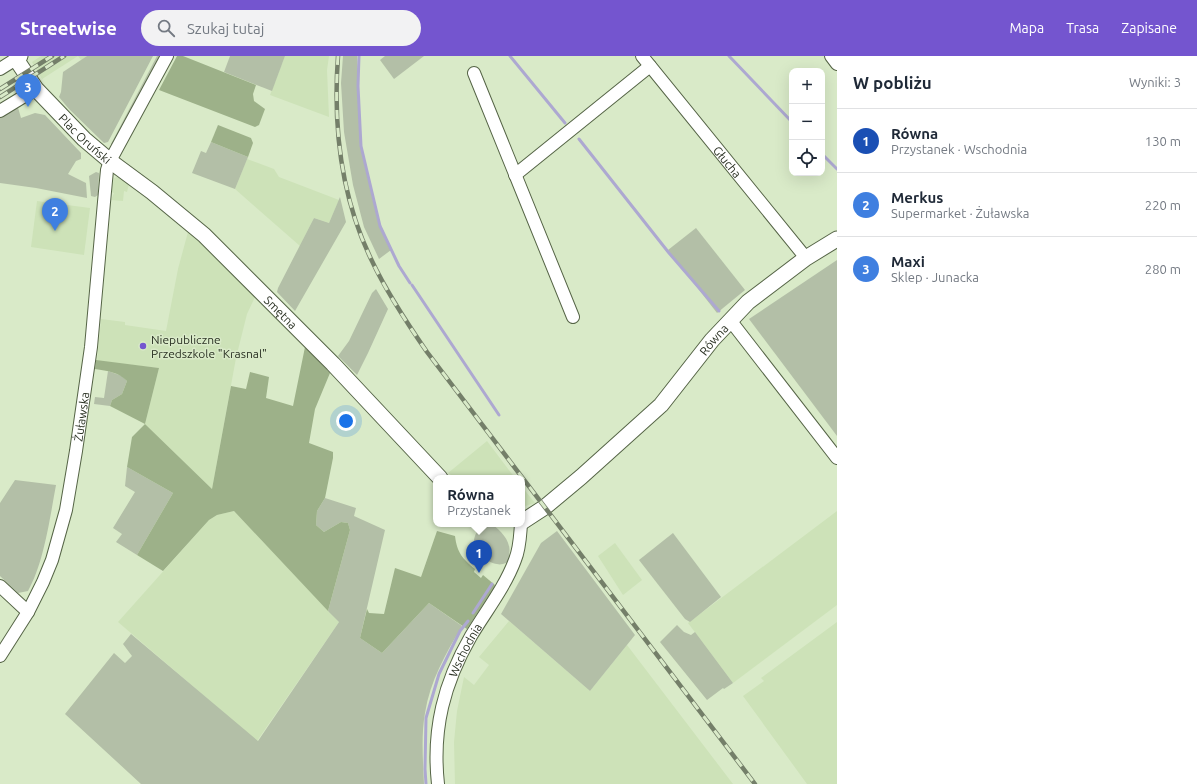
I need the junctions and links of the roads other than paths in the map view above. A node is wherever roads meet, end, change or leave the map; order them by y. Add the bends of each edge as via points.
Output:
1 (167, 56) edge
2 (642, 56) edge
3 (831, 56) edge
4 (18, 57) edge
5 (837, 64) edge
6 (650, 66) junction
7 (0, 69) edge
8 (474, 73) dead end
9 (36, 89) junction
10 (0, 111) edge
11 (110, 162) junction
12 (515, 175) junction
13 (837, 239) edge
14 (806, 258) junction
15 (573, 317) dead end
16 (730, 320) junction
17 (837, 458) edge
18 (437, 475) edge
19 (525, 520) edge
20 (521, 527) edge
21 (0, 586) edge
22 (28, 612) junction
23 (0, 656) edge
24 (438, 784) edge

1 - 11 street, Plac Oruński
2 - 6 street, Głucha
3 - 5 street
4 - 7 street
4 - 9 street, Plac Oruński
6 - 12 street
6 - 14 street, Głucha
8 - 12 street
9 - 10 street
9 - 11 street, Plac Oruński
11 - 18 street, Smętna via 158,197 231,260
11 - 22 street, Żuławska via 107,170 91,347 66,510 52,560
12 - 15 street
13 - 14 street, Równa
14 - 16 street, Równa via 763,289
16 - 17 street, Równa
16 - 19 street, Równa via 661,405 577,480
20 - 24 street, Wschodnia via 516,559 506,581 471,636 449,680 438,732
21 - 22 street
22 - 23 street, Żuławska

